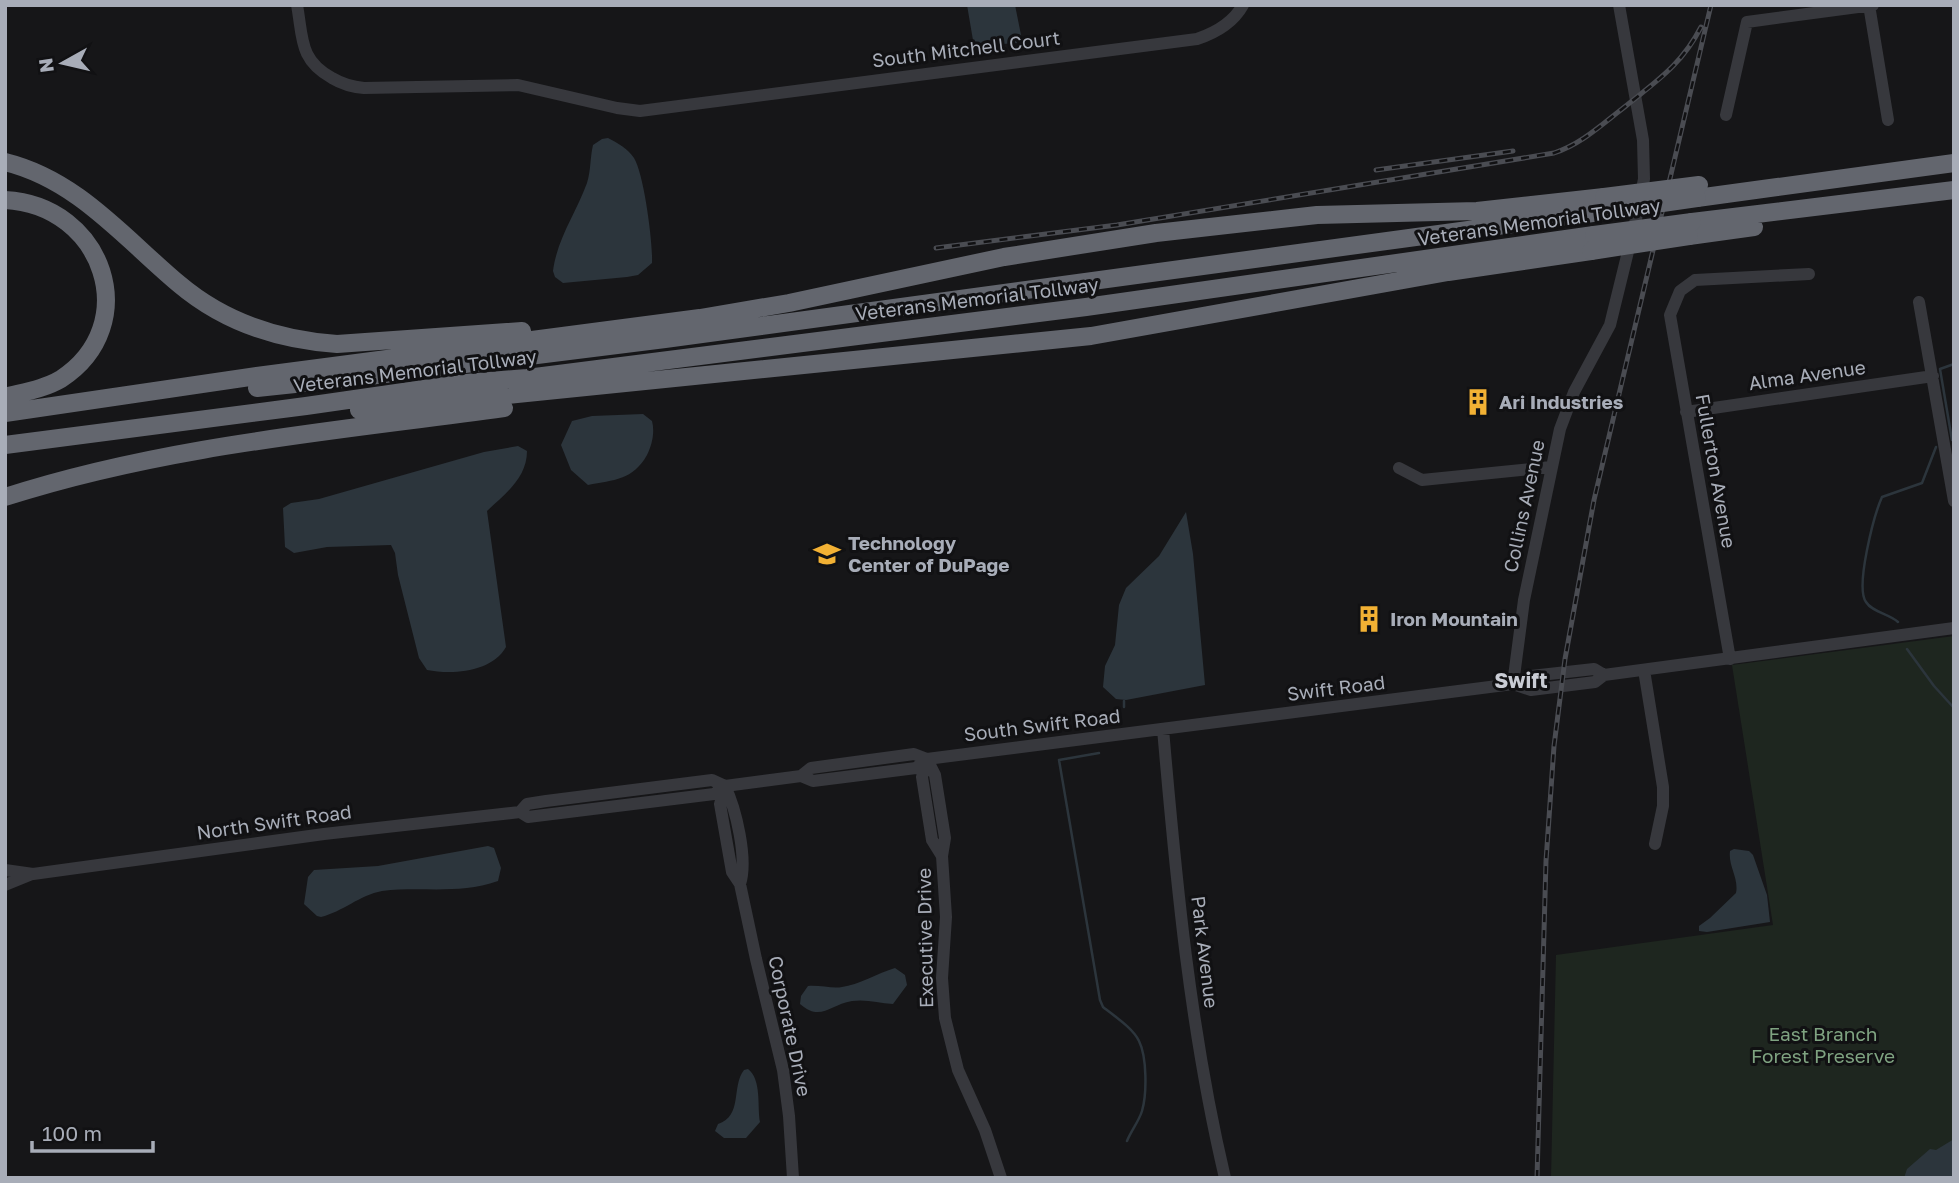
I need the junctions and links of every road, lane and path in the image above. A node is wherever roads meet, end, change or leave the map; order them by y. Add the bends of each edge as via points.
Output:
1 (297, 5) edge
2 (1243, 5) edge
3 (1619, 5) edge
4 (1870, 5) edge
5 (1726, 115) dead end
6 (1888, 120) dead end
7 (5, 162) edge
8 (1954, 163) edge
9 (1954, 190) edge
10 (5, 200) edge
11 (1602, 205) junction
12 (1593, 243) junction
13 (1809, 274) dead end
14 (1919, 302) dead end
15 (700, 318) junction
16 (1933, 376) junction
17 (672, 380) junction
18 (5, 397) edge
19 (1686, 412) junction
20 (5, 413) edge
21 (171, 424) junction
22 (5, 444) edge
23 (1551, 467) junction
24 (1399, 468) dead end
25 (5, 497) edge
26 (1954, 501) edge
27 (1954, 628) edge
28 (1730, 659) junction
29 (1644, 670) junction
30 (1513, 684) junction
31 (1163, 729) junction
32 (927, 759) junction
33 (725, 786) junction
34 (1655, 845) dead end
35 (5, 870) edge
36 (33, 874) junction
37 (5, 885) edge
38 (793, 1178) edge
39 (1001, 1178) edge
40 (1225, 1178) edge

1 - 2 street, South Mitchell Court via 308,59 348,86 518,85 628,110 1197,39 1222,27
3 - 23 street, Collins Avenue via 1643,140 1644,179 1610,325 1567,407
4 - 5 street via 1747,22
4 - 6 street
7 - 15 highway via 82,198 179,284 222,314 292,339 378,343
8 - 11 highway, Veterans Memorial Tollway, bridge
9 - 12 highway, Veterans Memorial Tollway, bridge
10 - 18 highway via 45,208 74,227 95,254 105,295 98,333 75,367 60,380
11 - 15 highway via 1317,215 1156,233 1004,257
11 - 20 highway, Veterans Memorial Tollway via 1070,286 568,352
12 - 17 highway via 1091,336
12 - 21 highway, Veterans Memorial Tollway
13 - 19 street, Fullerton Avenue via 1695,280 1680,292 1672,305 1671,322
14 - 16 street
15 - 20 highway
16 - 19 street, Alma Avenue
16 - 26 street
17 - 21 highway
17 - 25 highway via 219,448
19 - 28 street, Fullerton Avenue
21 - 22 highway, Veterans Memorial Tollway
23 - 24 street via 1422,480
23 - 30 street, Collins Avenue via 1524,600
27 - 28 street, Swift Road
28 - 29 street, Swift Road
29 - 30 street, Swift Road via 1531,690
29 - 34 street via 1663,787
30 - 31 street, Swift Road
31 - 32 street, South Swift Road
31 - 40 street, Park Avenue via 1184,950 1199,1055
32 - 33 street, South Swift Road via 916,768
32 - 39 street, Executive Drive via 945,838 945,1018 958,1070
33 - 36 street, North Swift Road via 712,780 527,804 520,812
33 - 38 street, Corporate Drive via 720,804 732,872 740,884 783,1070
35 - 36 street, North Swift Road
36 - 37 street, North Swift Road

